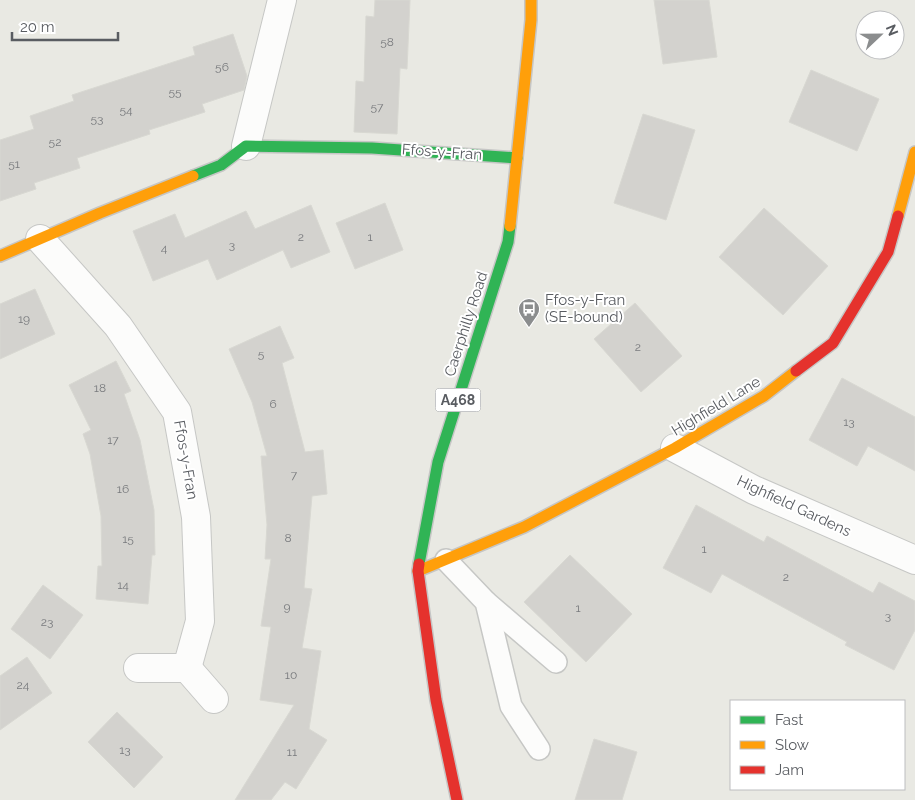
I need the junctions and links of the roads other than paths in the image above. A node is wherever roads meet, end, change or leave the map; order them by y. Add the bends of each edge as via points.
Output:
1 (282, 0) edge
2 (531, 0) edge
3 (246, 146) junction
4 (915, 152) edge
5 (517, 158) junction
6 (40, 239) junction
7 (0, 256) edge
8 (675, 448) junction
9 (446, 560) junction
10 (915, 560) edge
11 (418, 571) junction
12 (486, 602) junction
13 (556, 662) dead end
14 (138, 668) dead end
15 (187, 668) junction
16 (214, 698) dead end
17 (539, 749) dead end
18 (457, 800) edge

1 - 3 street
2 - 5 street, Caerphilly Road / A468
3 - 5 street, Ffos-y-Fran via 372,148
3 - 6 street via 221,165
4 - 8 street, Highfield Lane via 888,252 833,344 764,396
5 - 11 street, Caerphilly Road / A468 via 508,242 438,462
6 - 7 street
6 - 15 street, Ffos-y-Fran via 118,326 177,412 196,517 200,621
8 - 9 street, Highfield Lane via 524,527
8 - 10 street, Highfield Gardens via 754,490
9 - 11 street, Highfield Lane
9 - 12 lane
11 - 18 street, Caerphilly Road / A468 via 436,700
12 - 13 lane
12 - 17 lane via 511,706
14 - 15 street
15 - 16 street

